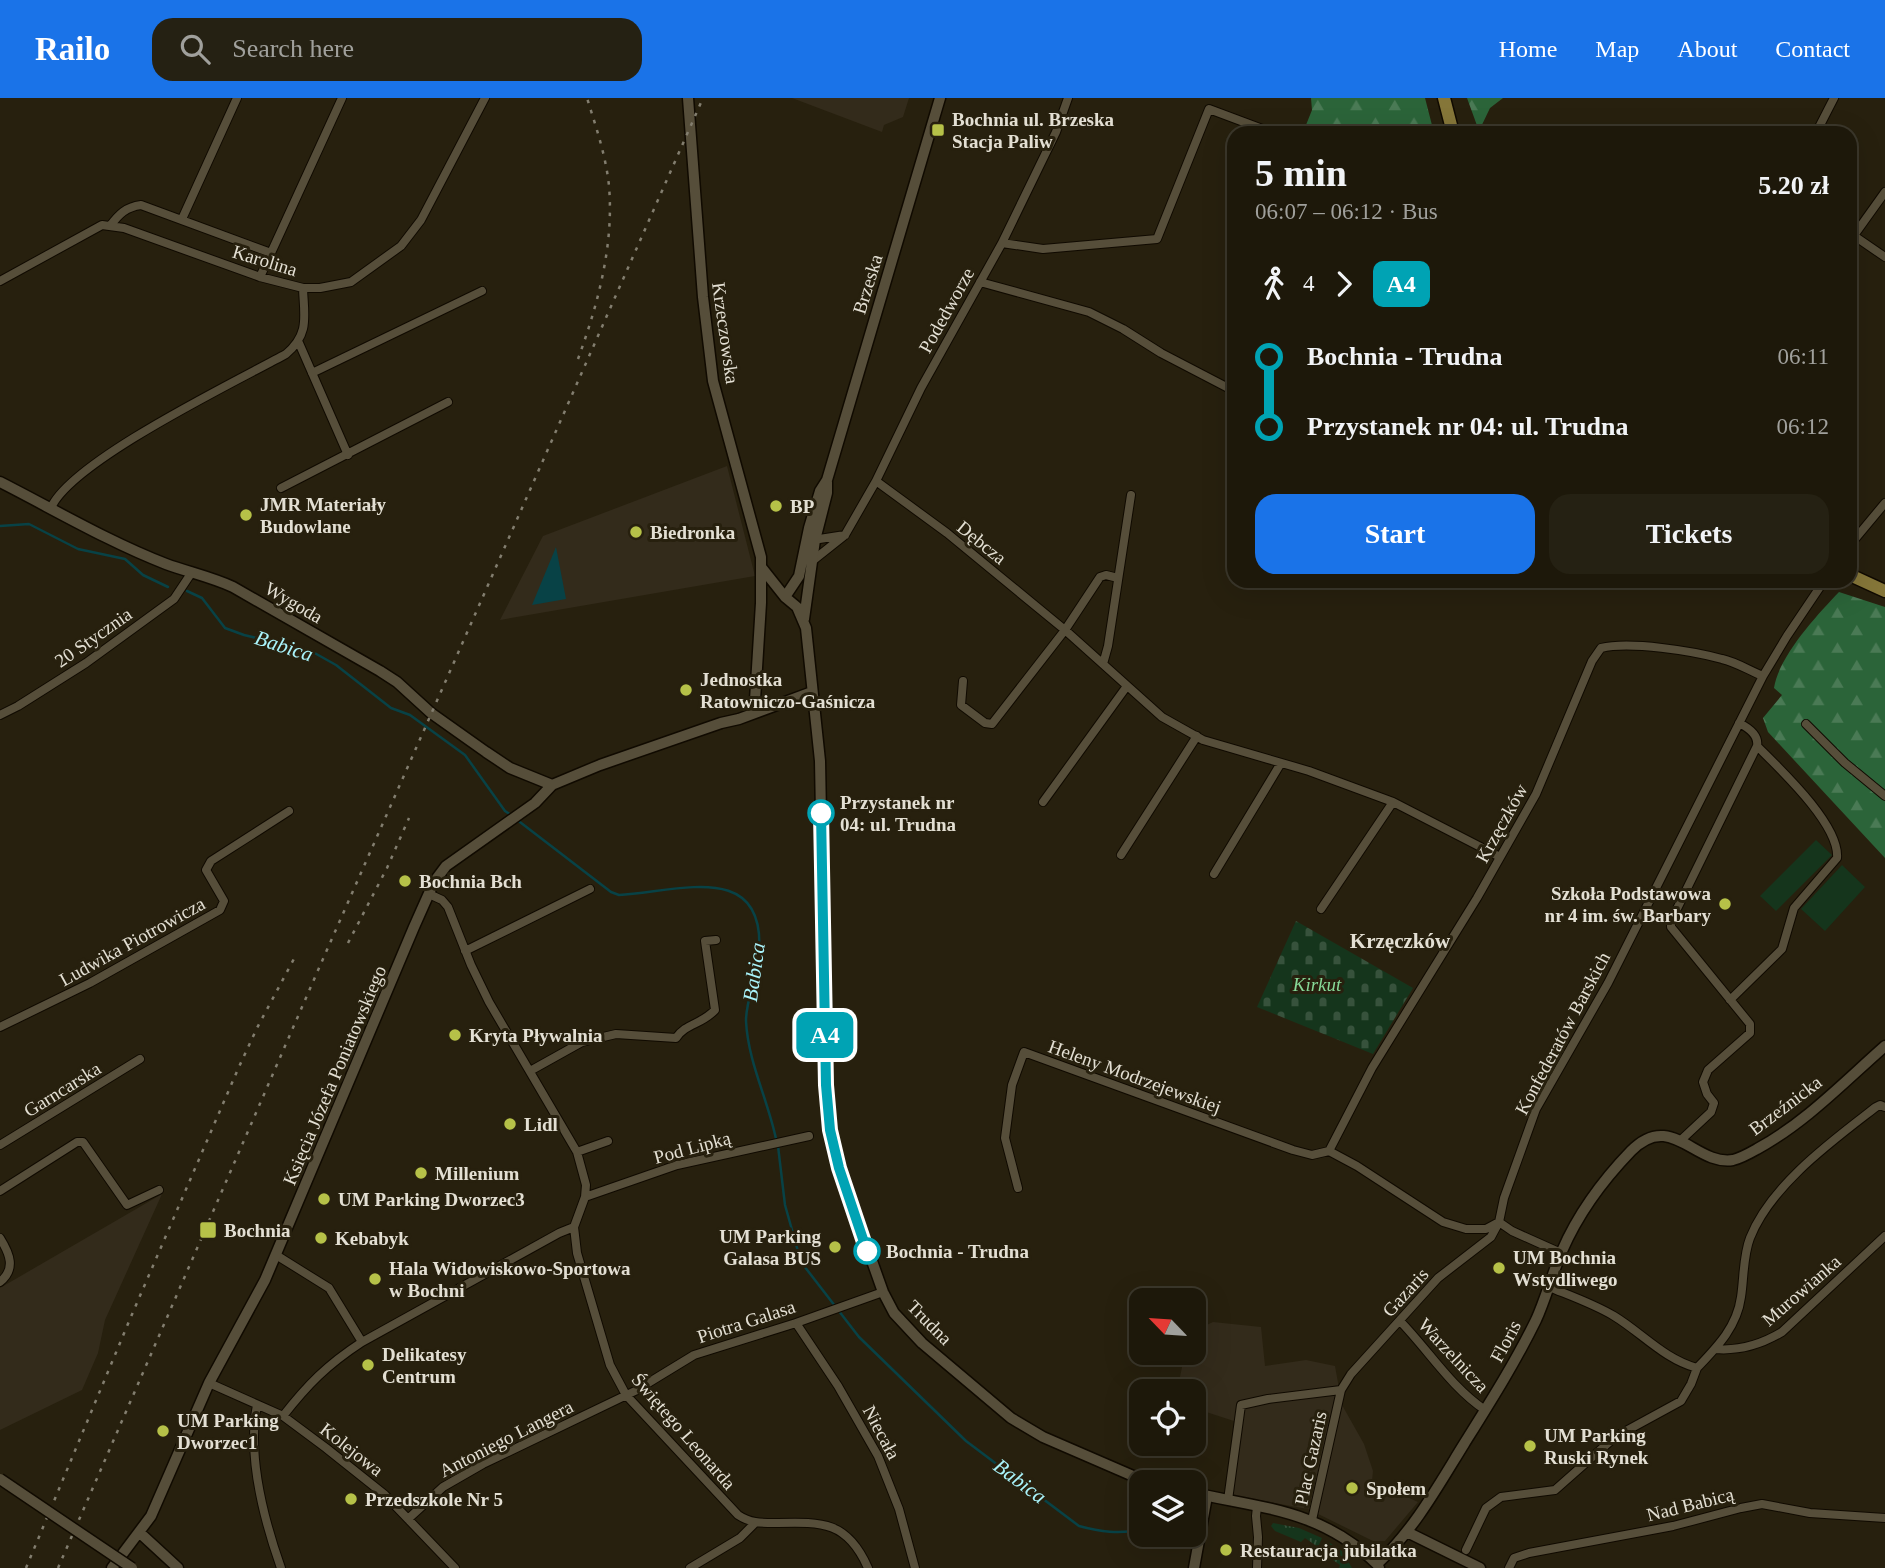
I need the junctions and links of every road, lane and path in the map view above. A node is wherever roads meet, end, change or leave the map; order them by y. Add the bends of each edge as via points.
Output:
1 (237, 98) edge
2 (342, 98) edge
3 (485, 98) edge
4 (688, 98) edge
5 (940, 98) edge
6 (1068, 98) edge
7 (1444, 98) edge
8 (1834, 98) edge
9 (1254, 126) edge
10 (1451, 126) edge
11 (1820, 126) edge
12 (1885, 192) edge
13 (182, 219) junction
14 (110, 226) junction
15 (1857, 229) edge
16 (1857, 241) edge
17 (1002, 243) junction
18 (271, 253) junction
19 (1885, 257) edge
20 (260, 277) junction
21 (0, 281) edge
22 (980, 282) junction
23 (303, 288) junction
24 (482, 291) dead end
25 (299, 343) junction
26 (312, 373) junction
27 (1227, 387) edge
28 (449, 402) dead end
29 (348, 455) junction
30 (876, 481) junction
31 (0, 482) edge
32 (281, 488) dead end
33 (1131, 495) dead end
34 (1885, 503) edge
35 (51, 508) junction
36 (845, 535) junction
37 (1857, 535) edge
38 (810, 542) junction
39 (811, 562) junction
40 (762, 568) junction
41 (192, 572) junction
42 (1118, 578) junction
43 (1857, 578) edge
44 (1819, 588) edge
45 (1885, 591) edge
46 (785, 597) junction
47 (761, 611) junction
48 (804, 620) junction
49 (1065, 630) junction
50 (1103, 664) junction
51 (1763, 676) junction
52 (963, 681) dead end
53 (1127, 686) junction
54 (812, 692) junction
55 (755, 699) junction
56 (766, 709) junction
57 (0, 715) edge
58 (721, 723) junction
59 (1740, 723) junction
60 (1806, 724) dead end
61 (1197, 736) junction
62 (1757, 746) junction
63 (1281, 763) junction
64 (552, 785) junction
65 (1885, 796) edge
66 (1043, 802) dead end
67 (1393, 802) junction
68 (289, 811) dead end
69 (1121, 855) dead end
70 (1500, 857) junction
71 (1214, 874) dead end
72 (590, 889) dead end
73 (429, 894) junction
74 (1321, 909) dead end
75 (716, 940) dead end
76 (465, 951) junction
77 (1730, 1000) junction
78 (0, 1027) edge
79 (1885, 1046) edge
80 (140, 1059) dead end
81 (530, 1071) junction
82 (1885, 1107) edge
83 (809, 1136) dead end
84 (1656, 1137) joint
85 (1681, 1140) junction
86 (608, 1141) dead end
87 (0, 1145) edge
88 (1329, 1151) junction
89 (577, 1152) junction
90 (1018, 1188) dead end
91 (159, 1190) dead end
92 (0, 1191) edge
93 (585, 1197) junction
94 (1499, 1222) junction
95 (574, 1227) junction
96 (1885, 1236) edge
97 (0, 1238) edge
98 (1561, 1253) junction
99 (276, 1255) junction
100 (0, 1282) edge
101 (1549, 1287) junction
102 (883, 1292) junction
103 (1400, 1321) junction
104 (796, 1323) junction
105 (362, 1342) junction
106 (1715, 1349) junction
107 (1697, 1368) junction
108 (209, 1383) junction
109 (1341, 1390) junction
110 (626, 1395) junction
111 (257, 1405) junction
112 (1485, 1410) junction
113 (283, 1416) junction
114 (1129, 1474) edge
115 (0, 1479) edge
116 (1207, 1496) joint
117 (1228, 1500) junction
118 (1257, 1507) junction
119 (1885, 1518) edge
120 (408, 1519) junction
121 (1312, 1520) junction
122 (755, 1523) junction
123 (1407, 1532) junction
124 (140, 1533) junction
125 (1466, 1550) dead end
126 (1378, 1566) edge
127 (111, 1568) edge
128 (132, 1568) edge
129 (177, 1568) edge
130 (281, 1568) edge
131 (455, 1568) edge
132 (690, 1568) edge
133 (869, 1568) edge
134 (915, 1568) edge
135 (1194, 1568) edge
136 (1257, 1568) edge
137 (1480, 1568) edge
138 (1509, 1568) edge

1 - 13 street
2 - 18 street
3 - 23 street, Karolina via 421,220 401,246 351,282
4 - 40 main road, Krzeczowska via 713,382
5 - 38 main road, Brzeska via 820,491
6 - 17 street, Podedworze
7 - 10 main road
8 - 11 street
9 - 17 street via 1209,109 1157,239 1043,249
12 - 15 street
13 - 14 street via 141,205 121,212
13 - 18 street
14 - 20 street, Karolina
14 - 21 street via 86,232
16 - 19 street
17 - 22 street, Podedworze
18 - 20 street
20 - 23 street, Karolina
22 - 27 street via 1089,312
22 - 30 street, Podedworze
23 - 25 street via 304,324
24 - 26 street
25 - 26 street
25 - 35 street via 132,439 75,479
26 - 29 street
28 - 29 street
29 - 32 street
30 - 36 street, Podedworze
30 - 49 street, Dębcza
31 - 35 main road, Wygoda
33 - 42 street
34 - 37 street
35 - 41 main road, Wygoda via 124,545
36 - 38 street
36 - 39 street, Podedworze
38 - 39 main road, Brzeska
38 - 46 main road, Brzeska via 799,576
39 - 48 main road, Brzeska
40 - 46 main road, Krzeczowska
40 - 47 main road, Krzeczowska
41 - 57 street, 20 Stycznia via 174,599 86,663
41 - 64 main road, Wygoda via 233,587 380,671 510,768
42 - 49 street via 1100,577
42 - 50 street
43 - 45 main road
44 - 51 street, Konfederatów Barskich
46 - 47 main road
46 - 48 main road, Krzeczowska
47 - 55 main road, Krzeczowska
48 - 54 main road, Trudna
49 - 50 street, Dębcza
49 - 52 street via 992,724 961,705
50 - 53 street, Dębcza
51 - 59 street, Konfederatów Barskich
51 - 70 street, Krzęczków via 1724,659 1701,655 1601,648 1536,794
53 - 61 street, Dębcza via 1162,717
53 - 66 street
54 - 56 main road, Księcia Józefa Poniatowskiego
54 - 102 main road, Trudna via 820,761 830,1130 845,1188
55 - 56 main road
55 - 58 main road, Księcia Józefa Poniatowskiego via 748,710
56 - 58 main road, Księcia Józefa Poniatowskiego
58 - 64 main road, Księcia Józefa Poniatowskiego
59 - 62 street via 1753,732
59 - 94 street, Konfederatów Barskich via 1608,983 1536,1109
60 - 65 street
61 - 63 street, Dębcza
61 - 69 street
62 - 77 street via 1671,921 1671,927
62 - 77 street via 1821,815 1838,849 1837,858 1794,908 1782,949
63 - 67 street, Dębcza
63 - 71 street
64 - 73 main road, Księcia Józefa Poniatowskiego via 535,803 451,860
67 - 70 street, Dębcza
67 - 74 street
68 - 78 street, Ludwika Piotrowicza via 211,861 206,870 225,901 220,910
70 - 88 street, Krzęczków via 1372,1068
72 - 76 street
73 - 76 street, Świętego Leonarda via 448,907
73 - 99 main road, Księcia Józefa Poniatowskiego
75 - 81 street via 705,942 715,1010 705,1021 682,1029 676,1038 616,1034 582,1042
76 - 81 street, Świętego Leonarda
77 - 85 street via 1750,1024 1750,1033 1708,1070 1703,1082 1714,1102 1711,1112
79 - 85 main road, Brzeźnicka via 1793,1126 1743,1156 1724,1160
80 - 87 street, Garncarska
81 - 89 street, Świętego Leonarda
82 - 106 street via 1875,1107 1791,1176 1750,1238 1741,1300 1725,1338
83 - 93 street, Pod Lipką via 677,1165
84 - 85 main road, Brzeźnicka
84 - 98 main road, Floris via 1640,1144 1617,1168 1582,1213
86 - 89 street
88 - 90 street, Heleny Modrzejewskiej via 1312,1155 1293,1150 1024,1052 1012,1085 1005,1138
88 - 94 street via 1443,1222 1486,1229
89 - 93 street, Świętego Leonarda
91 - 92 street via 127,1205 83,1142 77,1142
93 - 95 street, Świętego Leonarda
94 - 98 street
94 - 103 street, Gazaris via 1491,1237 1438,1278
95 - 105 street
95 - 110 street, Świętego Leonarda via 577,1253 610,1365
96 - 106 street, Murowianka via 1782,1332 1768,1341
97 - 100 street via 11,1263
98 - 101 main road, Floris
99 - 105 street via 329,1287
99 - 108 main road, Księcia Józefa Poniatowskiego
101 - 107 street via 1616,1317 1659,1350
101 - 112 main road, Floris via 1515,1361
102 - 104 street, Piotra Galasa
102 - 114 main road, Trudna via 901,1322 1011,1418 1042,1437
103 - 109 street, Gazaris
103 - 112 street, Warzelnicza via 1449,1379
104 - 110 street, Piotra Galasa via 694,1355
104 - 134 street, Niecała via 878,1456
105 - 113 street via 309,1383
106 - 107 street
107 - 125 street via 1681,1401 1615,1437 1555,1490 1502,1497 1486,1508
108 - 111 street, Kolejowa
108 - 124 main road, Księcia Józefa Poniatowskiego
109 - 117 street, Plac Gazaris via 1241,1405
109 - 121 street, Plac Gazaris
110 - 120 street, Antoniego Langera via 483,1464 443,1487
110 - 122 street, Świętego Leonarda via 738,1515
111 - 113 street, Kolejowa
111 - 130 street via 256,1456 263,1508
112 - 123 main road, Floris
113 - 120 street, Kolejowa via 385,1495
115 - 128 main road, bridge
116 - 117 main road
116 - 135 main road
117 - 118 main road
118 - 121 main road
118 - 136 street
119 - 138 street, Nad Babicą via 1810,1513 1762,1504 1528,1553 1514,1558
120 - 131 street, Kolejowa
121 - 126 main road via 1339,1534
122 - 132 street via 740,1538
122 - 133 street via 815,1523 836,1528 857,1545
123 - 126 main road, Floris
123 - 137 main road
124 - 127 main road, Księcia Józefa Poniatowskiego
124 - 129 main road

